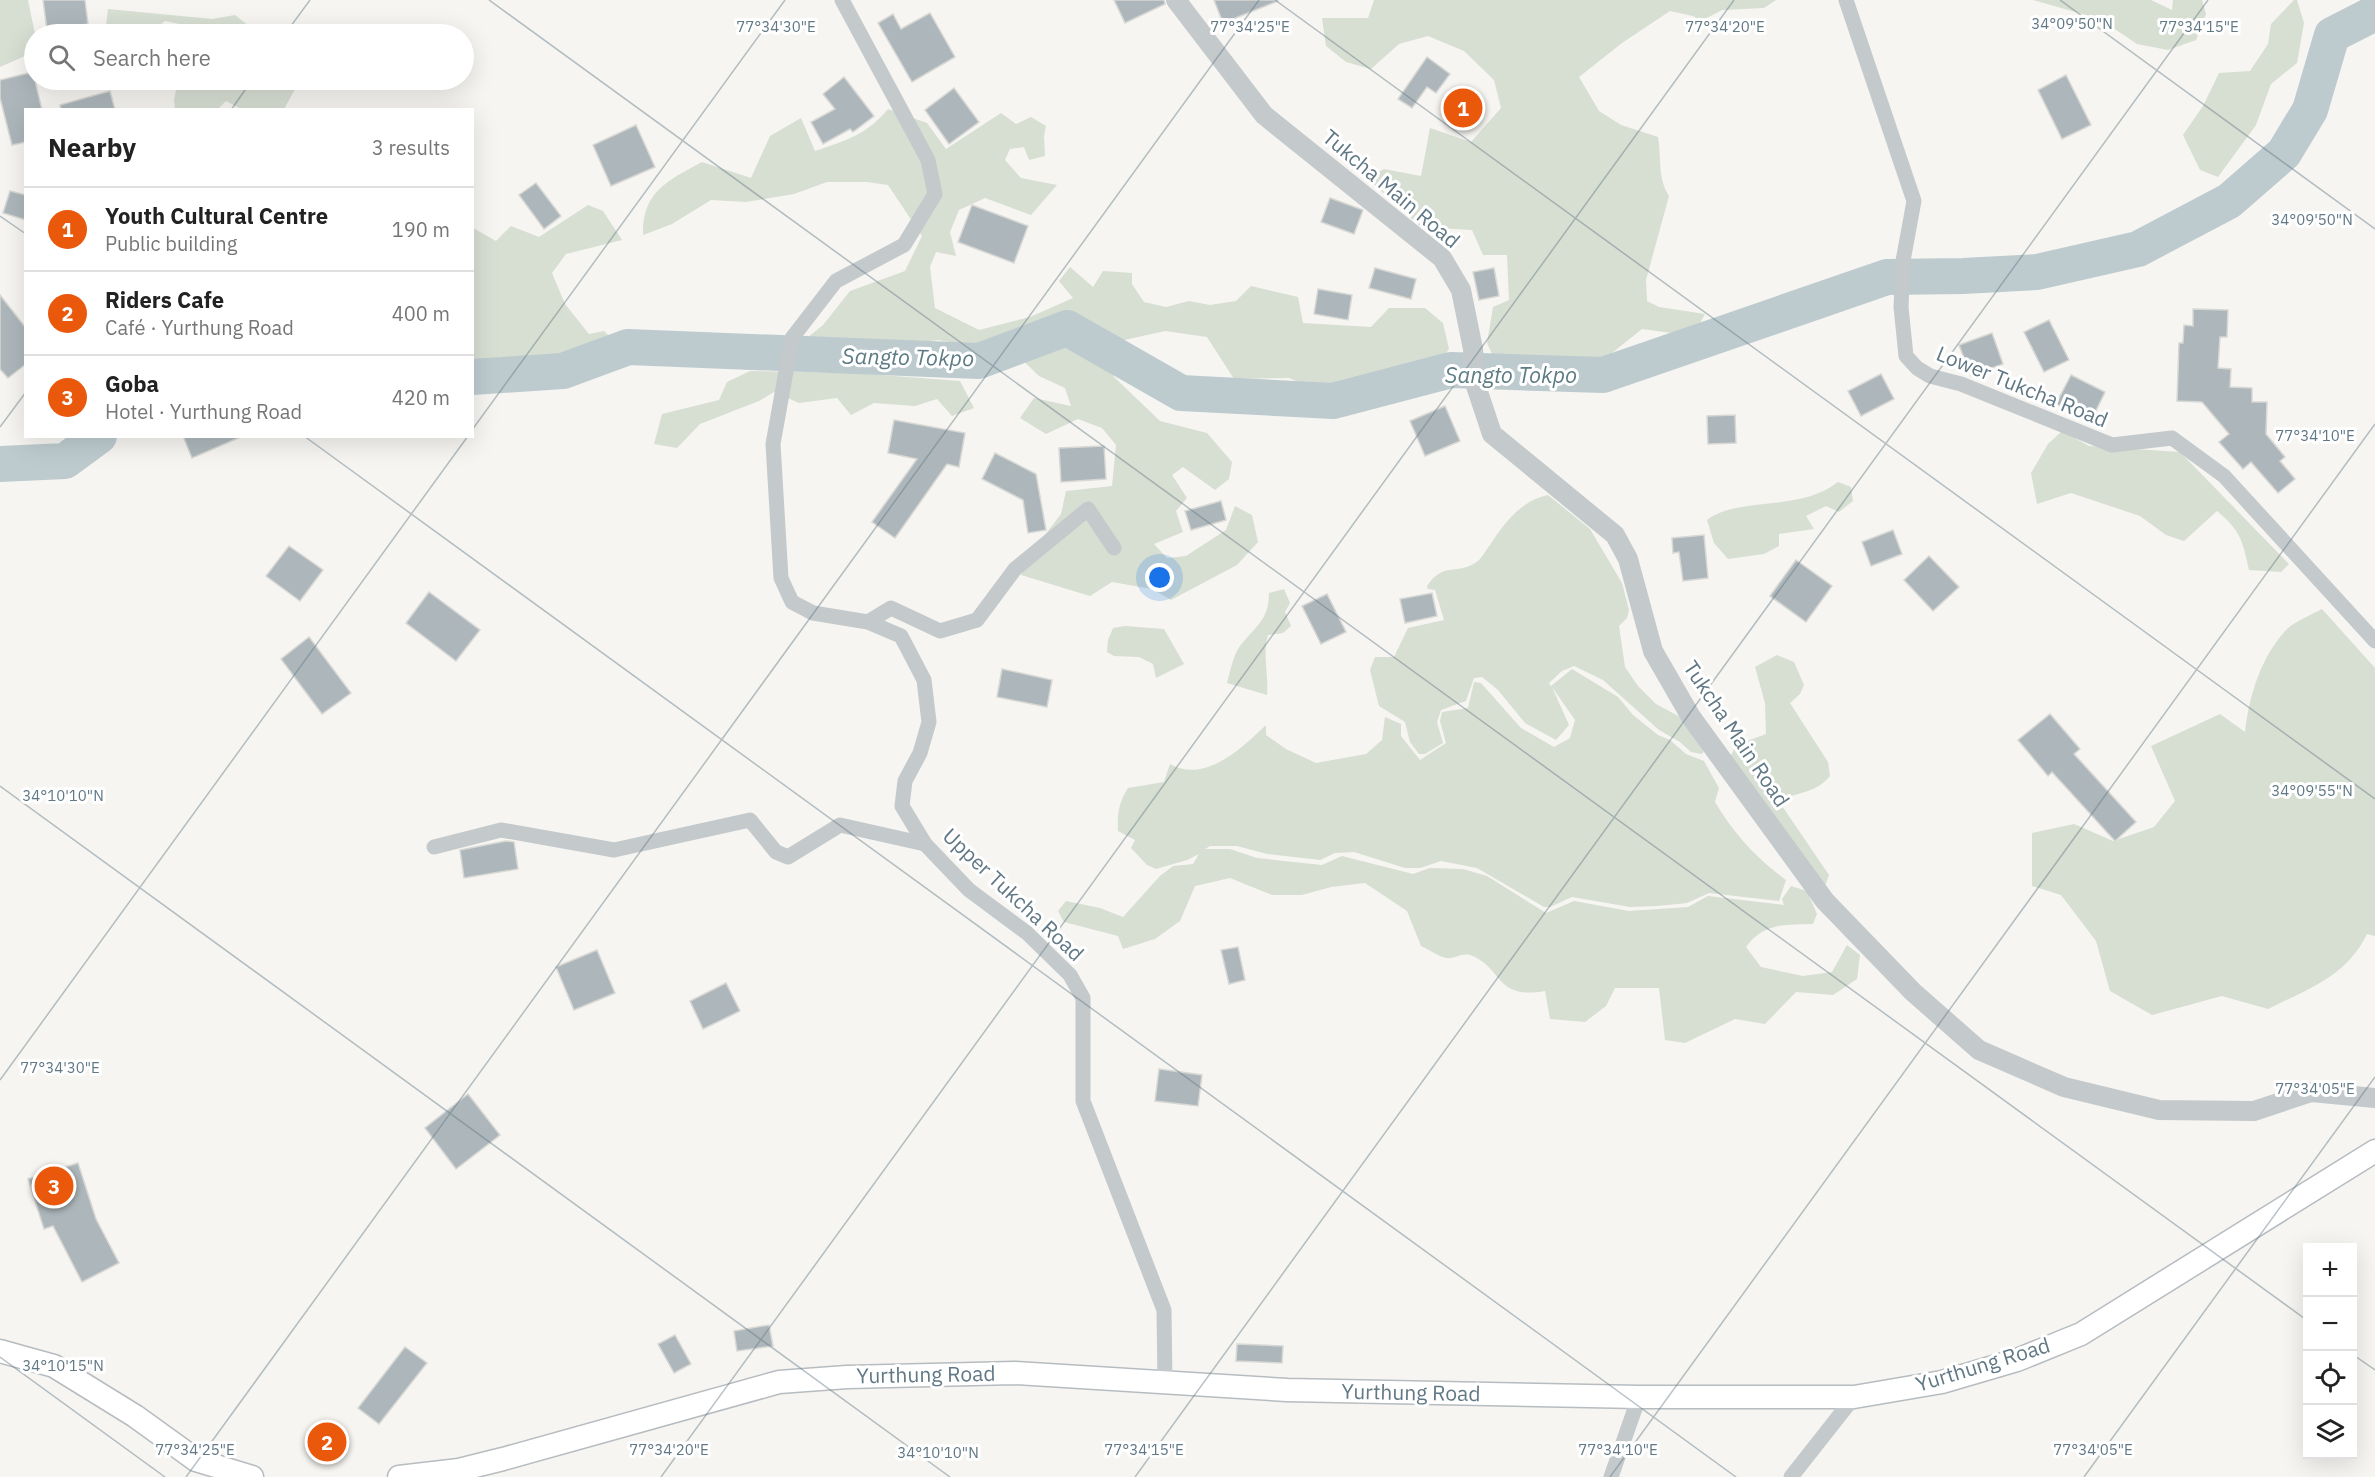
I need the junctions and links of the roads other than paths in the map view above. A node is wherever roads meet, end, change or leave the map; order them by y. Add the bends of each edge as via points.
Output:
1 (842, 0) edge
2 (1176, 0) edge
3 (1846, 0) edge
4 (1114, 548) dead end
5 (868, 622) junction
6 (2375, 641) edge
7 (925, 844) junction
8 (434, 847) dead end
9 (2375, 1098) edge
10 (2375, 1151) edge
11 (0, 1351) edge
12 (1165, 1383) junction
13 (1639, 1397) junction
14 (1854, 1397) junction
15 (456, 1473) edge
16 (252, 1477) edge
17 (399, 1477) edge
18 (1611, 1477) edge
19 (1791, 1477) edge

1 - 5 street, Upper Tukcha Road via 928,160 935,194 904,245 836,281 792,338 773,444 781,578 792,602 813,613
2 - 9 street, Tukcha Main Road via 1264,115 1442,258 1461,290 1473,349 1475,383 1492,434 1615,535 1628,559 1653,651 1690,717 1825,901 1913,992 1979,1050 2064,1087 2159,1110 2254,1111 2312,1092
3 - 6 street, Lower Tukcha Road via 1914,201 1903,261 1901,307 1906,356 1930,376 1961,384 2112,446 2172,438 2224,476
4 - 5 street via 1088,508 1015,569 976,620 940,631 891,608
5 - 7 street, Upper Tukcha Road via 901,636 924,680 929,722 920,753 905,781 902,806
7 - 8 street via 840,825 788,857 776,852 750,820 614,850 501,831
7 - 12 street, Upper Tukcha Road via 969,890 1049,954 1070,975 1083,998 1083,1101 1164,1310
10 - 14 main road, Yurthung Road via 2081,1334 2017,1360 1942,1382
11 - 16 main road via 54,1366 135,1416 196,1460
12 - 13 main road, Yurthung Road via 1287,1390
12 - 15 main road, Yurthung Road via 1015,1373 779,1382
13 - 14 main road, Yurthung Road
13 - 18 street
14 - 19 street
15 - 17 main road, Yurthung Road

